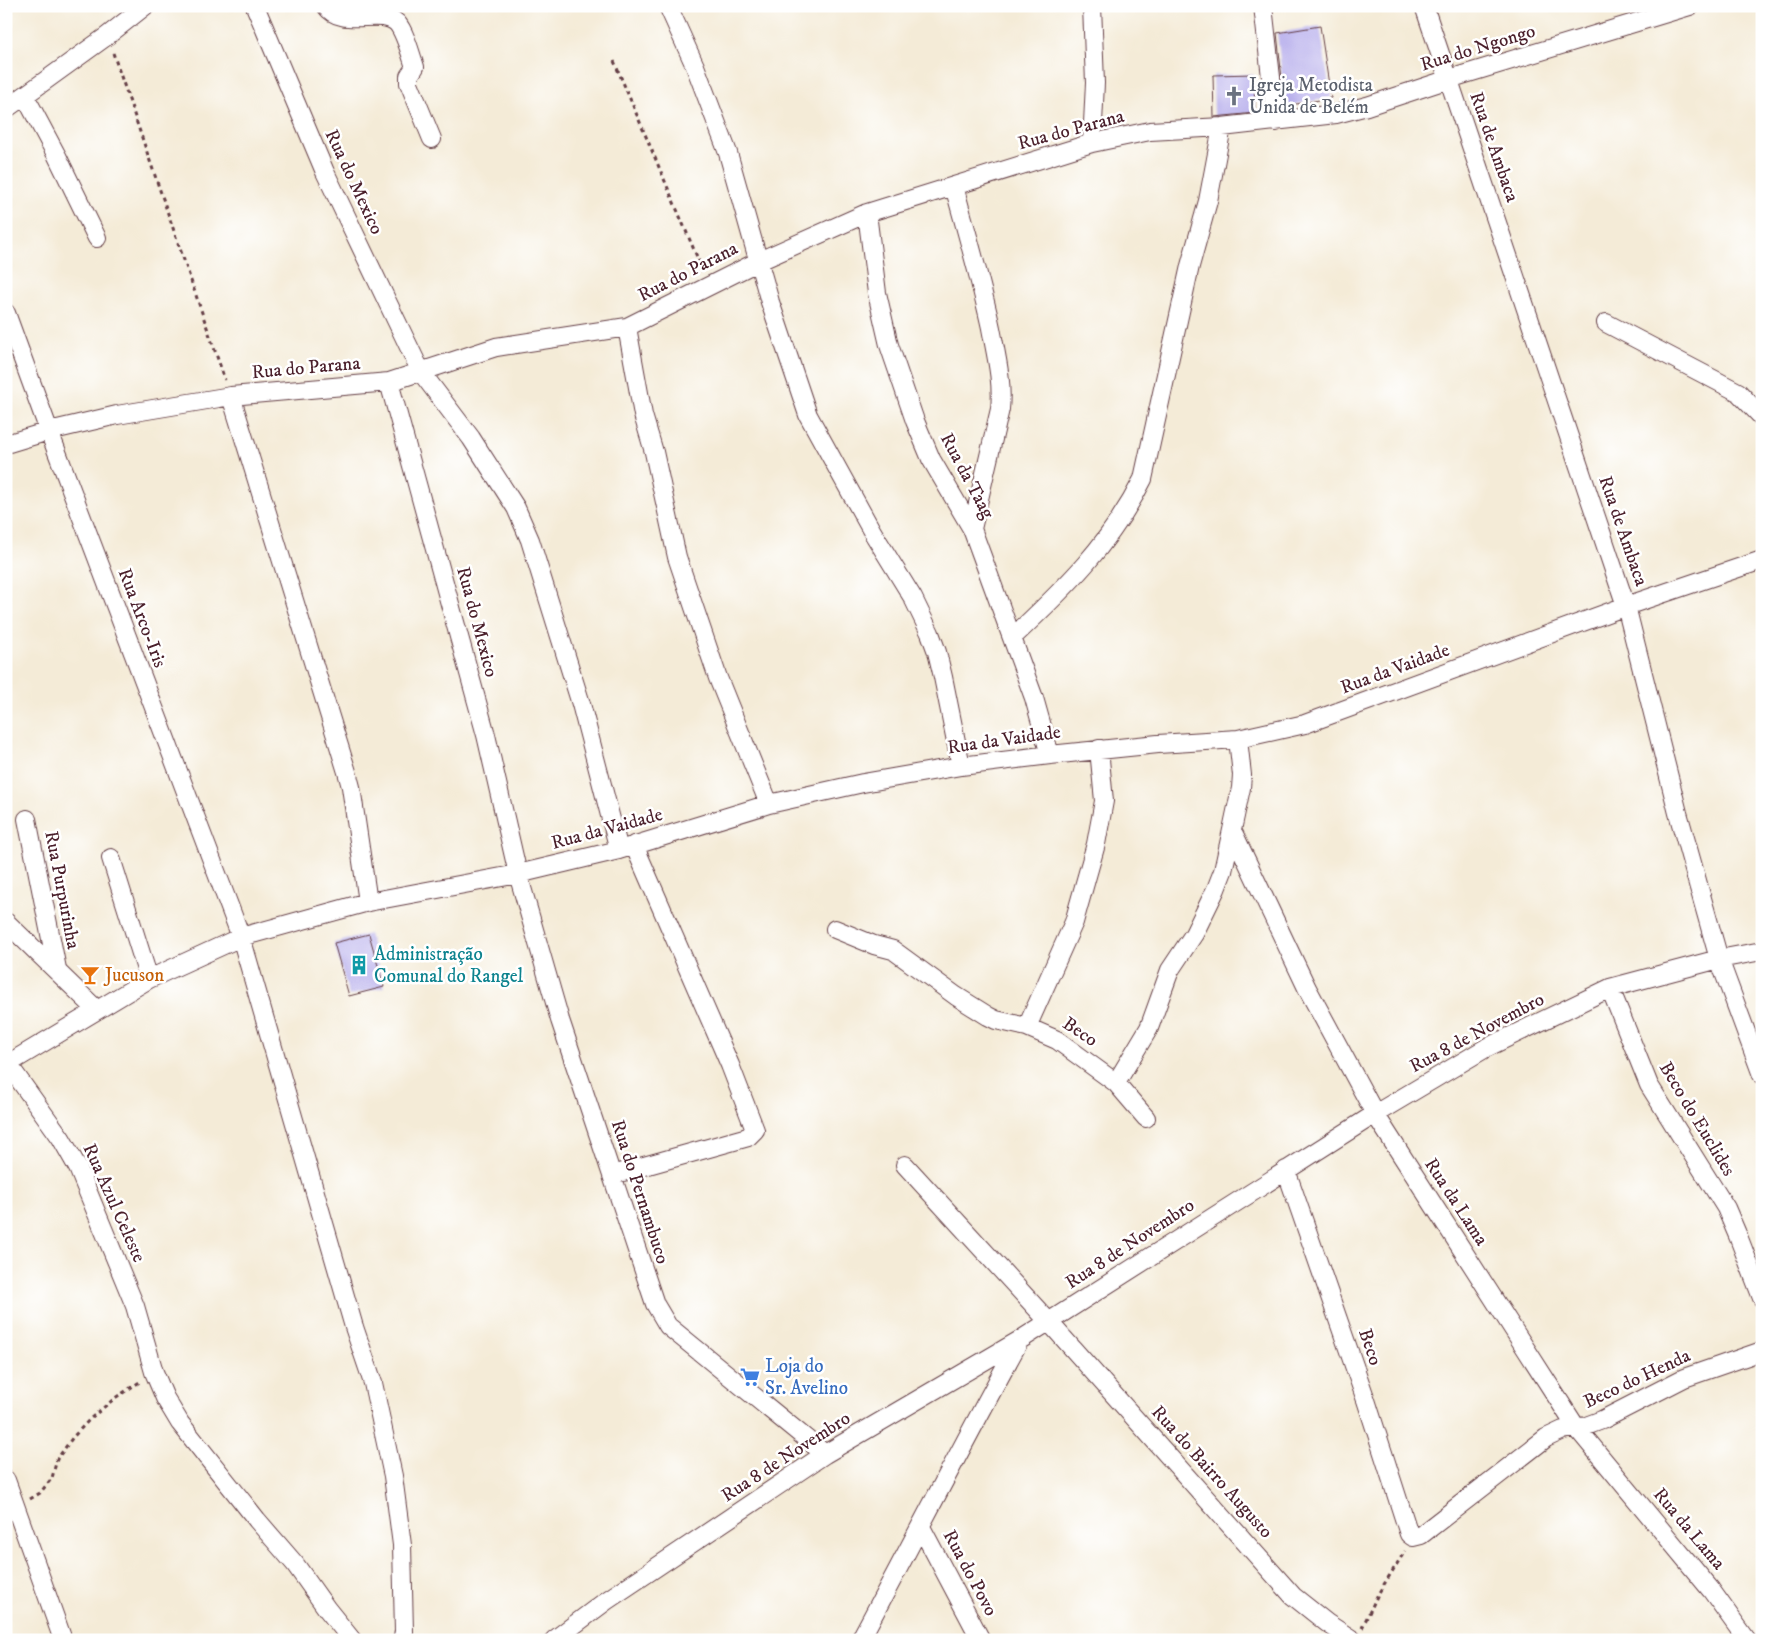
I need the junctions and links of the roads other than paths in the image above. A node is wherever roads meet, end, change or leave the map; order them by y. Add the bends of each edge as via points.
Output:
1 (255, 6) edge
2 (326, 6) edge
3 (668, 6) edge
4 (1092, 6) edge
5 (1263, 6) edge
6 (1424, 6) edge
7 (1690, 6) edge
8 (141, 7) edge
9 (1449, 79) junction
10 (25, 96) junction
11 (6, 110) edge
12 (1336, 114) joint
13 (1276, 122) junction
14 (1222, 127) junction
15 (432, 139) dead end
16 (1092, 143) junction
17 (954, 186) junction
18 (866, 213) junction
19 (97, 238) dead end
20 (757, 262) junction
21 (6, 314) edge
22 (1606, 323) dead end
23 (626, 327) junction
24 (421, 372) junction
25 (389, 382) junction
26 (231, 396) junction
27 (1762, 418) edge
28 (49, 430) junction
29 (6, 444) edge
30 (972, 528) junction
31 (1762, 560) edge
32 (1626, 606) junction
33 (1012, 638) junction
34 (1238, 739) junction
35 (1100, 749) junction
36 (1050, 754) junction
37 (961, 766) junction
38 (769, 804) junction
39 (27, 819) dead end
40 (1232, 830) junction
41 (627, 848) junction
42 (111, 858) dead end
43 (518, 874) junction
44 (368, 902) junction
45 (6, 922) edge
46 (835, 929) dead end
47 (240, 937) junction
48 (1762, 951) edge
49 (1719, 959) junction
50 (56, 969) junction
51 (149, 979) junction
52 (1610, 988) junction
53 (97, 1010) junction
54 (1027, 1028) junction
55 (7, 1064) edge
56 (1762, 1075) edge
57 (1116, 1083) junction
58 (1374, 1114) junction
59 (1146, 1118) dead end
60 (905, 1165) dead end
61 (1286, 1170) junction
62 (612, 1175) junction
63 (1762, 1298) edge
64 (1049, 1322) junction
65 (1020, 1340) junction
66 (1762, 1350) edge
67 (1576, 1427) junction
68 (825, 1454) junction
69 (6, 1480) edge
70 (11, 1510) edge
71 (921, 1527) junction
72 (1413, 1537) joint
73 (1356, 1636) edge
74 (63, 1640) edge
75 (352, 1640) edge
76 (402, 1640) edge
77 (554, 1640) edge
78 (860, 1640) edge
79 (981, 1640) edge
80 (1747, 1640) edge

1 - 24 street, Rua do Mexico via 325,172
2 - 15 street via 345,17 389,18 396,22 415,67 409,83
3 - 20 street via 728,153
4 - 16 street via 1095,83
5 - 13 street
6 - 9 street, Rua de Ambaca
7 - 9 street, Rua do Ngongo
8 - 10 street via 108,36
9 - 12 street, Rua do Ngongo
9 - 32 street, Rua de Ambaca
10 - 11 street
10 - 19 street
12 - 13 street, Rua do Parana
13 - 14 street, Rua do Parana
14 - 16 street, Rua do Parana via 1150,132
14 - 33 street via 1208,200 1142,479 1129,506 1085,566
16 - 17 street, Rua do Parana
17 - 18 street, Rua do Parana
17 - 30 street via 983,292 1001,392 1000,409
18 - 20 street, Rua do Parana
18 - 30 street, Rua da Taag via 877,293 889,345 931,458
20 - 23 street, Rua do Parana
20 - 37 street via 808,415 930,633 943,677
21 - 28 street, Rua Arco-Iris
22 - 27 street via 1738,392
23 - 24 street, Rua do Parana via 496,347
23 - 38 street via 677,557 718,678
24 - 25 street, Rua do Parana
24 - 41 street, Rua do Mexico via 494,471 530,540
25 - 26 street, Rua do Parana
25 - 43 street, Rua do Mexico via 486,735
26 - 28 street, Rua do Parana
26 - 44 street via 347,772
28 - 29 street, Rua do Parana
28 - 47 street, Rua Arco-Iris
30 - 33 street, Rua da Taag
31 - 32 street, Rua da Vaidade
32 - 34 street, Rua da Vaidade via 1321,719
32 - 49 street, Rua de Ambaca
33 - 36 street, Rua da Taag
34 - 35 street, Rua da Vaidade
34 - 40 street via 1242,775
35 - 36 street, Rua da Vaidade
35 - 54 street via 1104,801 1096,844 1074,922
36 - 37 street, Rua da Vaidade
37 - 38 street, Rua da Vaidade
38 - 41 street, Rua da Vaidade
39 - 50 street, Rua Purpurinha
40 - 57 street via 1224,870 1216,889 1194,934 1170,970 1149,1028
40 - 58 street, Rua da Lama via 1307,988
41 - 43 street, Rua da Vaidade
41 - 62 street, Rua do Mexico via 730,1065 755,1130 748,1137
42 - 51 street
43 - 44 street, Rua da Vaidade
43 - 62 street, Rua do Pernambuco via 560,1020
44 - 47 street, Rua da Vaidade
45 - 50 street
46 - 54 street, Beco via 893,950 988,1016
47 - 51 street, Rua da Vaidade
47 - 76 street, Rua Arco-Iris via 373,1383 393,1476 402,1546
48 - 49 street, Rua 8 de Novembro
49 - 52 street, Rua 8 de Novembro
49 - 56 street, Rua de Ambaca
50 - 53 street
51 - 53 street, Rua da Vaidade
52 - 58 street, Rua 8 de Novembro via 1486,1048
52 - 63 street, Beco do Euclides via 1649,1085 1726,1208
53 - 55 street, Rua da Vaidade
54 - 57 street, Beco via 1057,1040
55 - 75 street, Rua Azul Celeste via 61,1138 78,1168 135,1306 154,1372 180,1424 295,1564
57 - 59 street, Beco
58 - 61 street, Rua 8 de Novembro
58 - 67 street, Rua da Lama
60 - 64 street, Rua do Bairro Augusto
61 - 64 street, Rua 8 de Novembro
61 - 72 street, Beco via 1409,1534
62 - 68 street, Rua do Pernambuco via 655,1304 668,1326
64 - 65 street, Rua 8 de Novembro
64 - 73 street, Rua do Bairro Augusto via 1293,1596 1327,1623
65 - 68 street, Rua 8 de Novembro
65 - 71 street
66 - 67 street, Beco do Henda via 1684,1378 1602,1420
67 - 72 street, Beco do Henda via 1546,1438 1421,1535
67 - 80 street, Rua da Lama via 1712,1590
68 - 77 street, Rua 8 de Novembro via 614,1595
69 - 70 street
70 - 74 street
71 - 78 street
71 - 79 street, Rua do Povo

